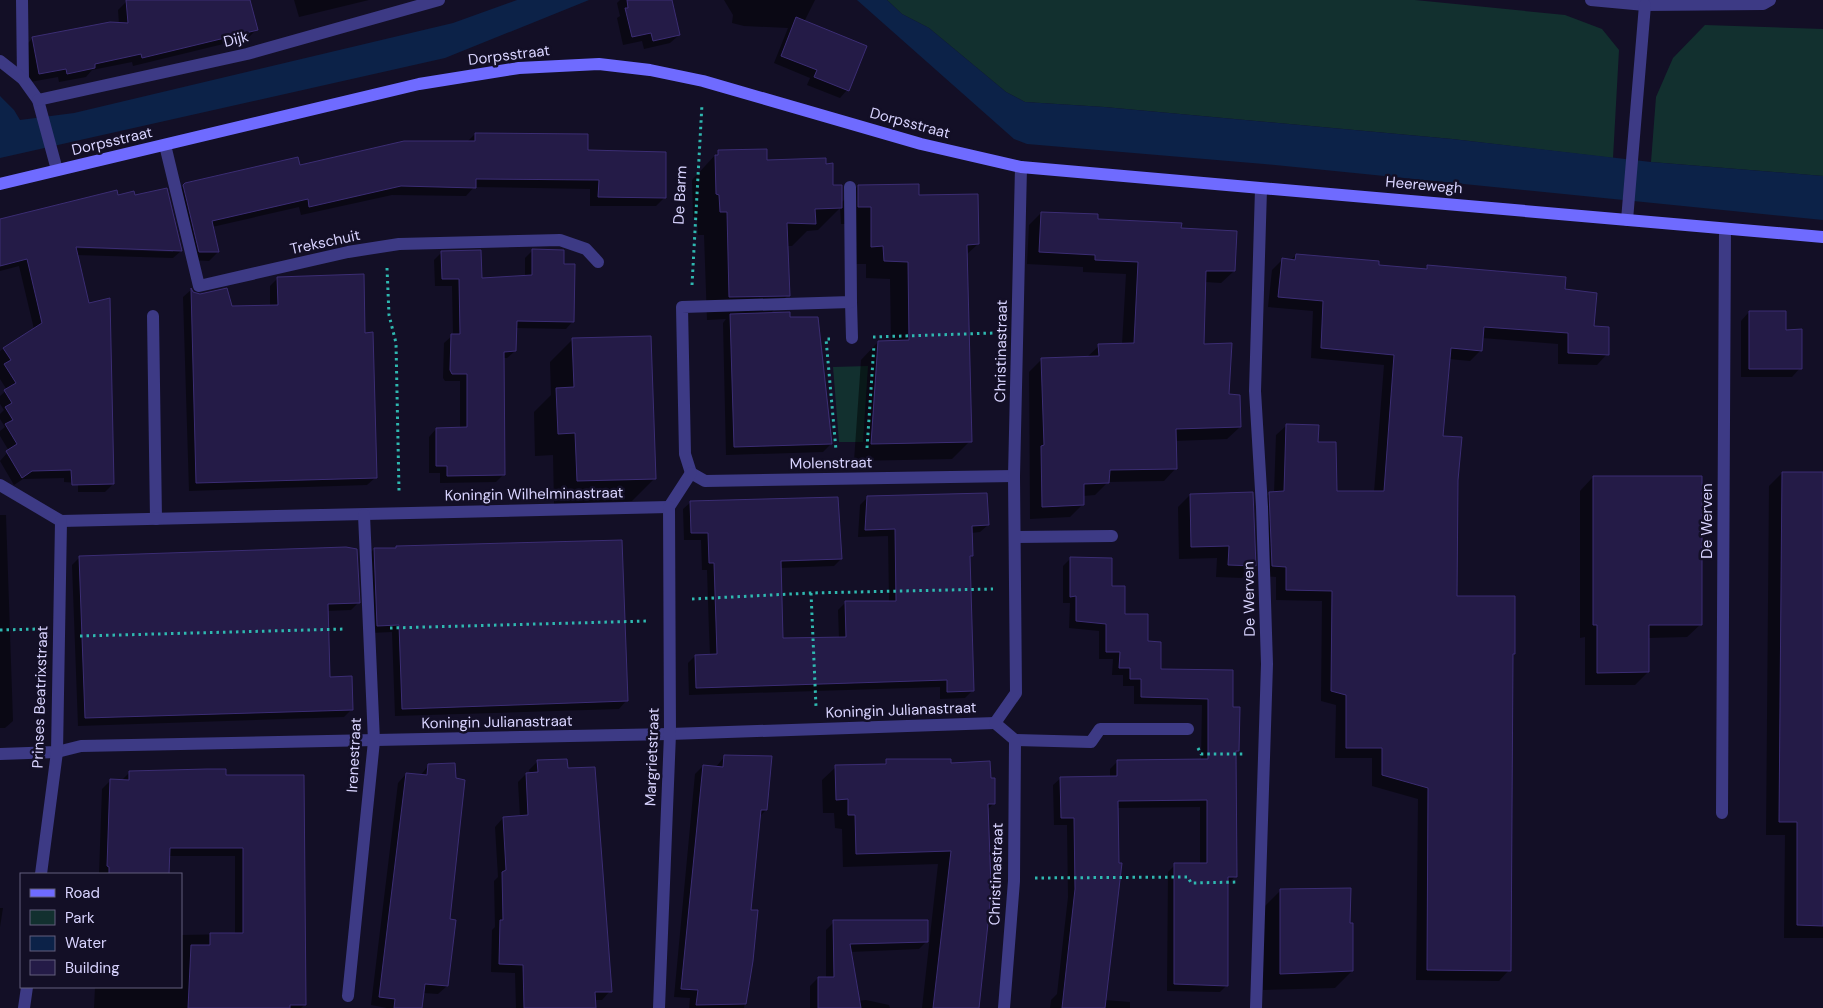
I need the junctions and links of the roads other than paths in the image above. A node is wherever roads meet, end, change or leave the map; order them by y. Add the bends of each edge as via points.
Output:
1 (22, 0) edge
2 (439, 0) edge
3 (1591, 0) edge
4 (1770, 0) edge
5 (1645, 5) junction
6 (0, 61) edge
7 (23, 79) junction
8 (38, 100) junction
9 (165, 145) junction
10 (1022, 167) junction
11 (57, 170) junction
12 (0, 184) edge
13 (850, 187) dead end
14 (1261, 189) junction
15 (1627, 220) junction
16 (1725, 229) junction
17 (1823, 237) edge
18 (598, 262) dead end
19 (851, 302) junction
20 (153, 316) dead end
21 (852, 338) road end
22 (691, 473) junction
23 (1014, 476) junction
24 (0, 486) edge
25 (669, 507) junction
26 (364, 515) junction
27 (156, 519) junction
28 (61, 521) junction
29 (1016, 536) junction
30 (1112, 536) dead end
31 (995, 723) junction
32 (1188, 729) road end
33 (670, 734) junction
34 (1015, 740) junction
35 (374, 741) junction
36 (57, 752) junction
37 (0, 754) edge
38 (1722, 813) dead end
39 (41, 873) edge
40 (27, 988) edge
41 (348, 996) dead end
42 (24, 1008) edge
43 (659, 1008) edge
44 (1004, 1008) edge
45 (1256, 1008) edge

1 - 7 street
2 - 8 street, Dijk via 247,54
3 - 5 street
4 - 5 street via 1763,4
5 - 15 street
6 - 7 street
7 - 8 street
8 - 11 street
9 - 10 street, Dorpsstraat via 419,84 519,68 599,64 703,81 921,144
9 - 11 street, Dorpsstraat
9 - 18 street, Trekschuit via 199,286 386,246 560,240 586,249
10 - 14 street, Heerewegh
10 - 23 street, Christinastraat
11 - 12 street, Dorpsstraat
13 - 19 street
14 - 15 street, Heerewegh
14 - 45 street, De Werven via 1255,391 1267,664
15 - 16 street, Heerewegh
16 - 17 street, Heerewegh
16 - 38 street, De Werven
19 - 21 street
19 - 22 street via 682,307 685,454
20 - 27 street
22 - 23 street, Molenstraat via 705,481
22 - 25 street
23 - 29 street, Christinastraat
24 - 28 street
25 - 26 street, Koningin Wilhelminastraat
25 - 33 street, Margrietstraat
26 - 27 street, Koningin Wilhelminastraat
26 - 35 street, Irenestraat
27 - 28 street, Koningin Wilhelminastraat
28 - 36 street, Prinses Beatrixstraat
29 - 30 street
29 - 31 street, Christinastraat via 1016,693
31 - 33 street, Koningin Julianastraat
31 - 34 street
32 - 34 street via 1100,729 1091,742
33 - 35 street, Koningin Julianastraat
33 - 43 street, Margrietstraat
34 - 44 street, Christinastraat via 1014,878
35 - 36 street, Koningin Julianastraat via 81,746
35 - 41 street, Irenestraat
36 - 37 street, Koningin Julianastraat
36 - 39 street, Prinses Beatrixstraat
40 - 42 street

